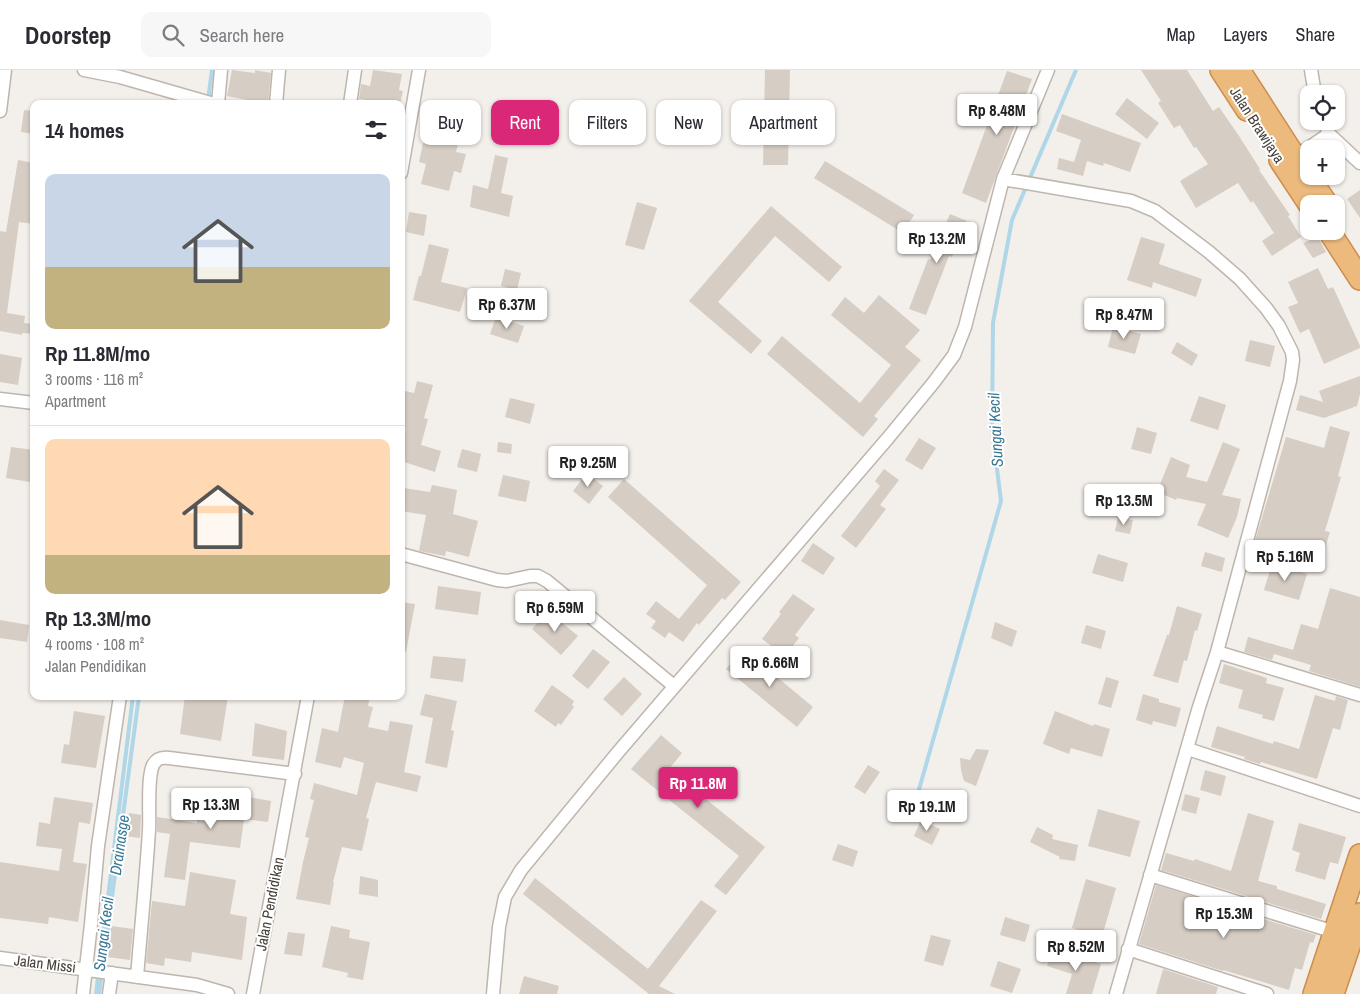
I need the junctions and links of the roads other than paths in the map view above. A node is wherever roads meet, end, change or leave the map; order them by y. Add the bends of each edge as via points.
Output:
1 (5, 70) edge
2 (84, 70) edge
3 (221, 70) edge
4 (279, 70) edge
5 (355, 70) edge
6 (419, 70) edge
7 (1048, 70) edge
8 (1221, 70) edge
9 (1239, 70) edge
10 (1311, 70) edge
11 (1313, 85) edge
12 (198, 100) edge
13 (209, 100) edge
14 (276, 100) edge
15 (351, 100) edge
16 (1, 103) edge
17 (1327, 130) edge
18 (405, 133) edge
19 (1329, 134) junction
20 (1295, 157) junction
21 (1360, 163) edge
22 (1003, 179) junction
23 (1303, 195) edge
24 (1322, 195) edge
25 (1345, 229) edge
26 (1335, 240) edge
27 (1360, 251) edge
28 (1360, 278) edge
29 (0, 399) edge
30 (30, 403) edge
31 (405, 555) edge
32 (1217, 652) junction
33 (674, 686) junction
34 (1360, 695) edge
35 (119, 700) edge
36 (307, 700) edge
37 (1188, 749) junction
38 (295, 774) junction
39 (1360, 806) edge
40 (1360, 855) edge
41 (1150, 875) junction
42 (1360, 914) edge
43 (1343, 935) junction
44 (1128, 949) junction
45 (0, 958) edge
46 (88, 969) junction
47 (108, 973) junction
48 (137, 977) junction
49 (82, 994) edge
50 (109, 994) edge
51 (228, 994) edge
52 (253, 994) edge
53 (493, 994) edge
54 (1116, 994) edge
55 (1267, 994) edge
56 (1314, 994) edge
57 (1333, 994) edge

1 - 16 street
2 - 12 street
3 - 13 street
4 - 14 street
5 - 15 street
6 - 18 street
7 - 22 street
8 - 23 highway, Jalan Brawijaya
9 - 20 highway, Jalan Brawijaya
10 - 11 street
17 - 19 street
19 - 20 street
19 - 21 street
20 - 24 highway, Jalan Brawijaya
22 - 32 street via 1131,201 1155,211 1240,279 1266,308 1289,344 1293,360 1290,381
22 - 33 street via 965,327 954,355 888,438
25 - 27 highway
26 - 28 highway
29 - 30 street
31 - 33 street via 497,580 538,576
32 - 34 street
32 - 37 street
33 - 53 street via 510,885 499,927
35 - 46 street via 98,846
36 - 38 street, Jalan Pendidikan
37 - 39 street
37 - 41 street
38 - 48 street via 169,758 156,761 151,777
38 - 52 street, Jalan Pendidikan
40 - 43 highway
41 - 43 street
41 - 44 street
42 - 43 highway
43 - 56 highway
43 - 57 highway
44 - 54 street
44 - 55 street
45 - 46 street, Jalan Missi
46 - 47 street, Jalan Missi
46 - 49 street
47 - 48 street
47 - 50 street
48 - 51 street via 197,985

